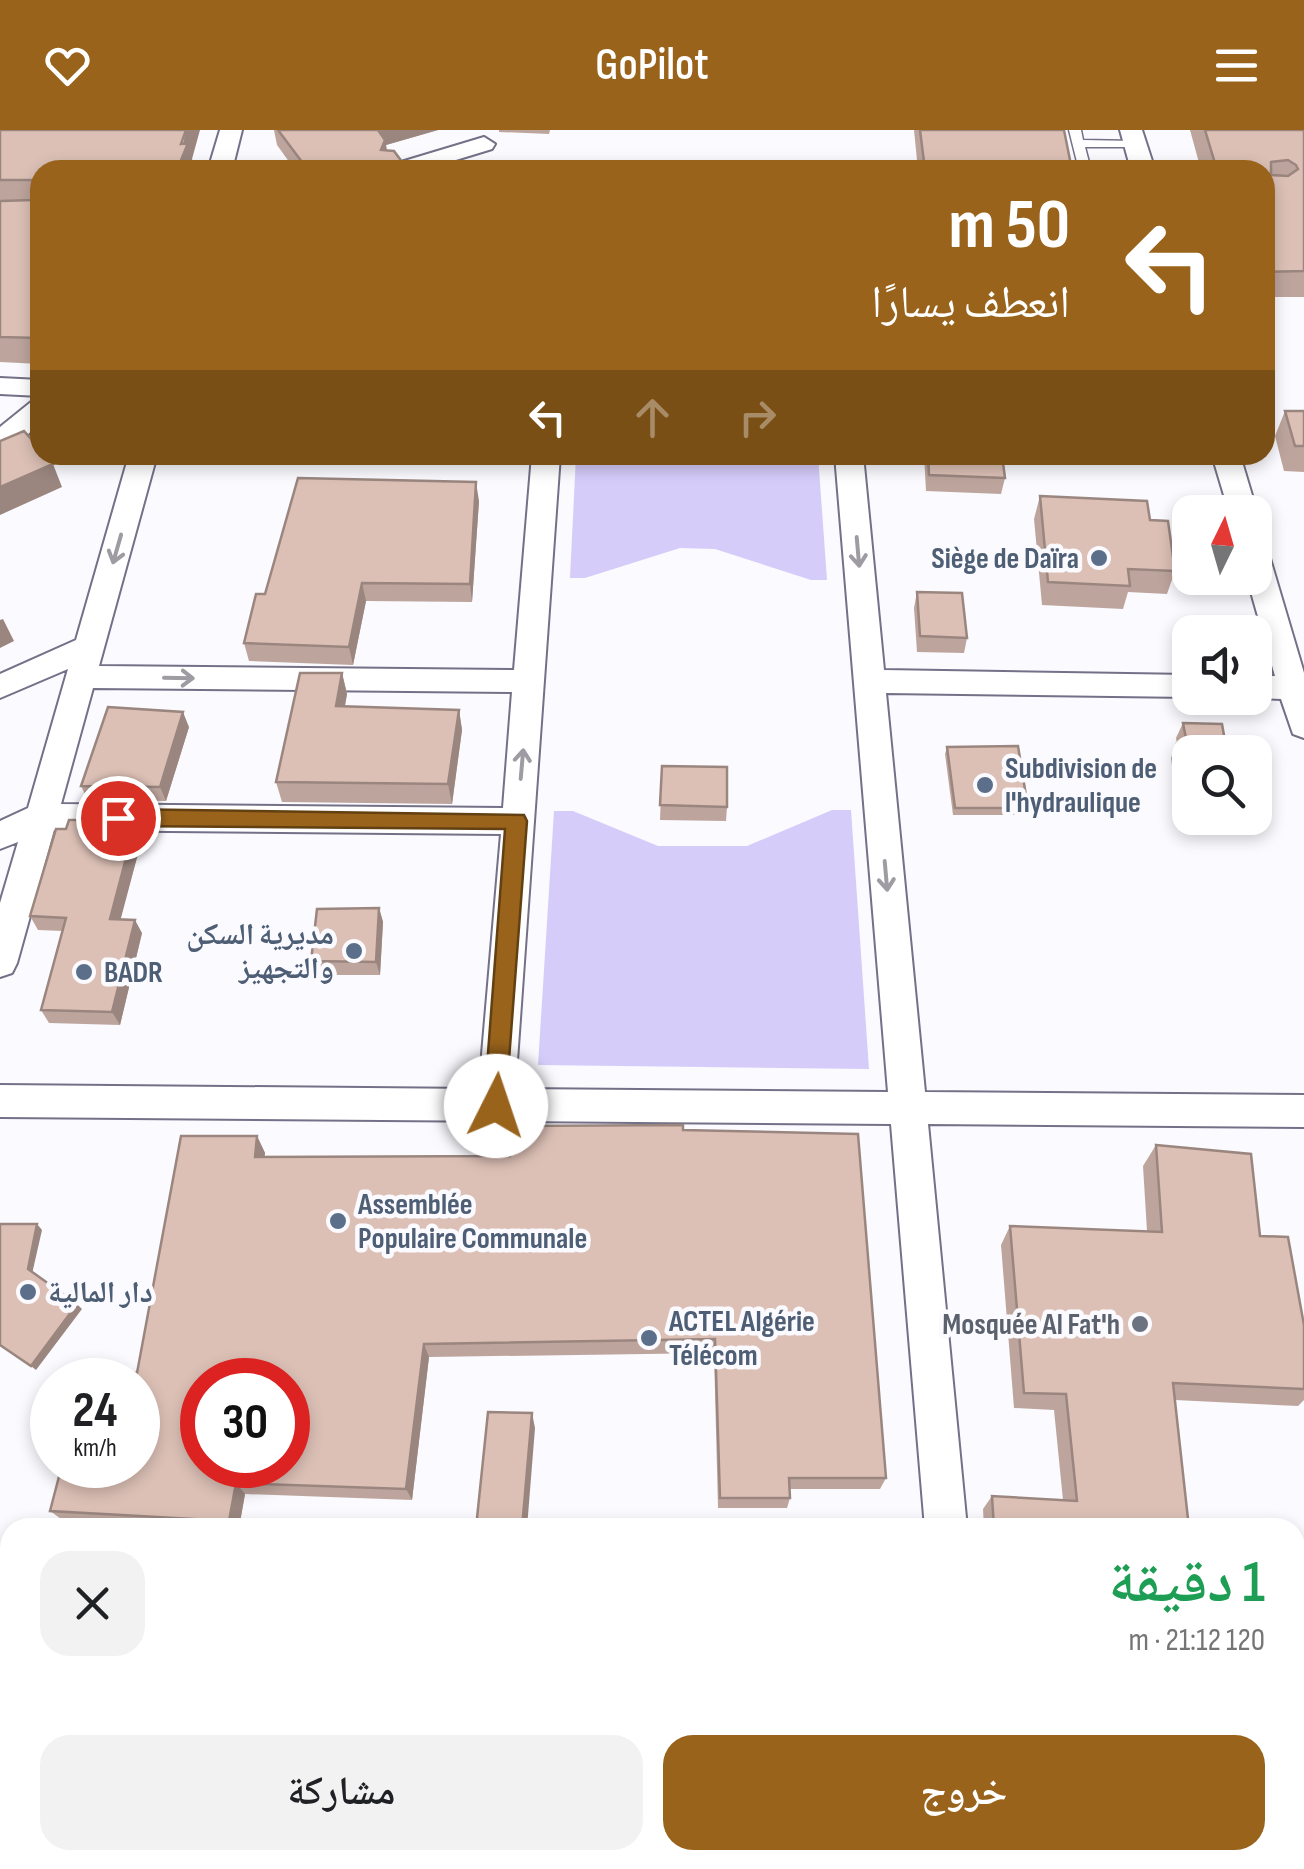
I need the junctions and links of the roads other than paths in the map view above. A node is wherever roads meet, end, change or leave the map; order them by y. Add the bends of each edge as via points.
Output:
1 (230, 130) edge
2 (485, 137) edge
3 (1077, 137) edge
4 (1133, 137) edge
5 (222, 160) edge
6 (425, 160) edge
7 (0, 386) edge
8 (30, 388) edge
9 (30, 417) edge
10 (0, 437) edge
11 (140, 465) edge
12 (545, 465) edge
13 (851, 465) edge
14 (1229, 465) edge
15 (1238, 495) edge
16 (1267, 595) edge
17 (90, 646) junction
18 (82, 677) junction
19 (870, 681) junction
20 (529, 682) junction
21 (1172, 686) edge
22 (0, 687) edge
23 (1272, 687) edge
24 (1294, 688) junction
25 (1304, 726) edge
26 (38, 817) junction
27 (516, 821) junction
28 (0, 836) edge
29 (0, 963) edge
30 (0, 1101) edge
31 (496, 1106) junction
32 (906, 1107) junction
33 (1304, 1111) edge
34 (945, 1518) edge

1 - 5 street
2 - 6 street
3 - 4 lane
7 - 8 street
9 - 10 street
11 -> 17 street
12 - 20 street
13 -> 19 street
14 - 15 street
16 - 24 street
17 - 18 street
17 - 22 street
18 -> 20 street
18 - 26 street
19 - 21 street
19 -> 32 street
27 -> 20 street
23 - 24 street
24 - 25 street
26 - 27 street
26 - 28 street
26 - 29 street
27 - 31 street
30 - 31 street
31 - 32 street
32 - 33 street
32 - 34 street

